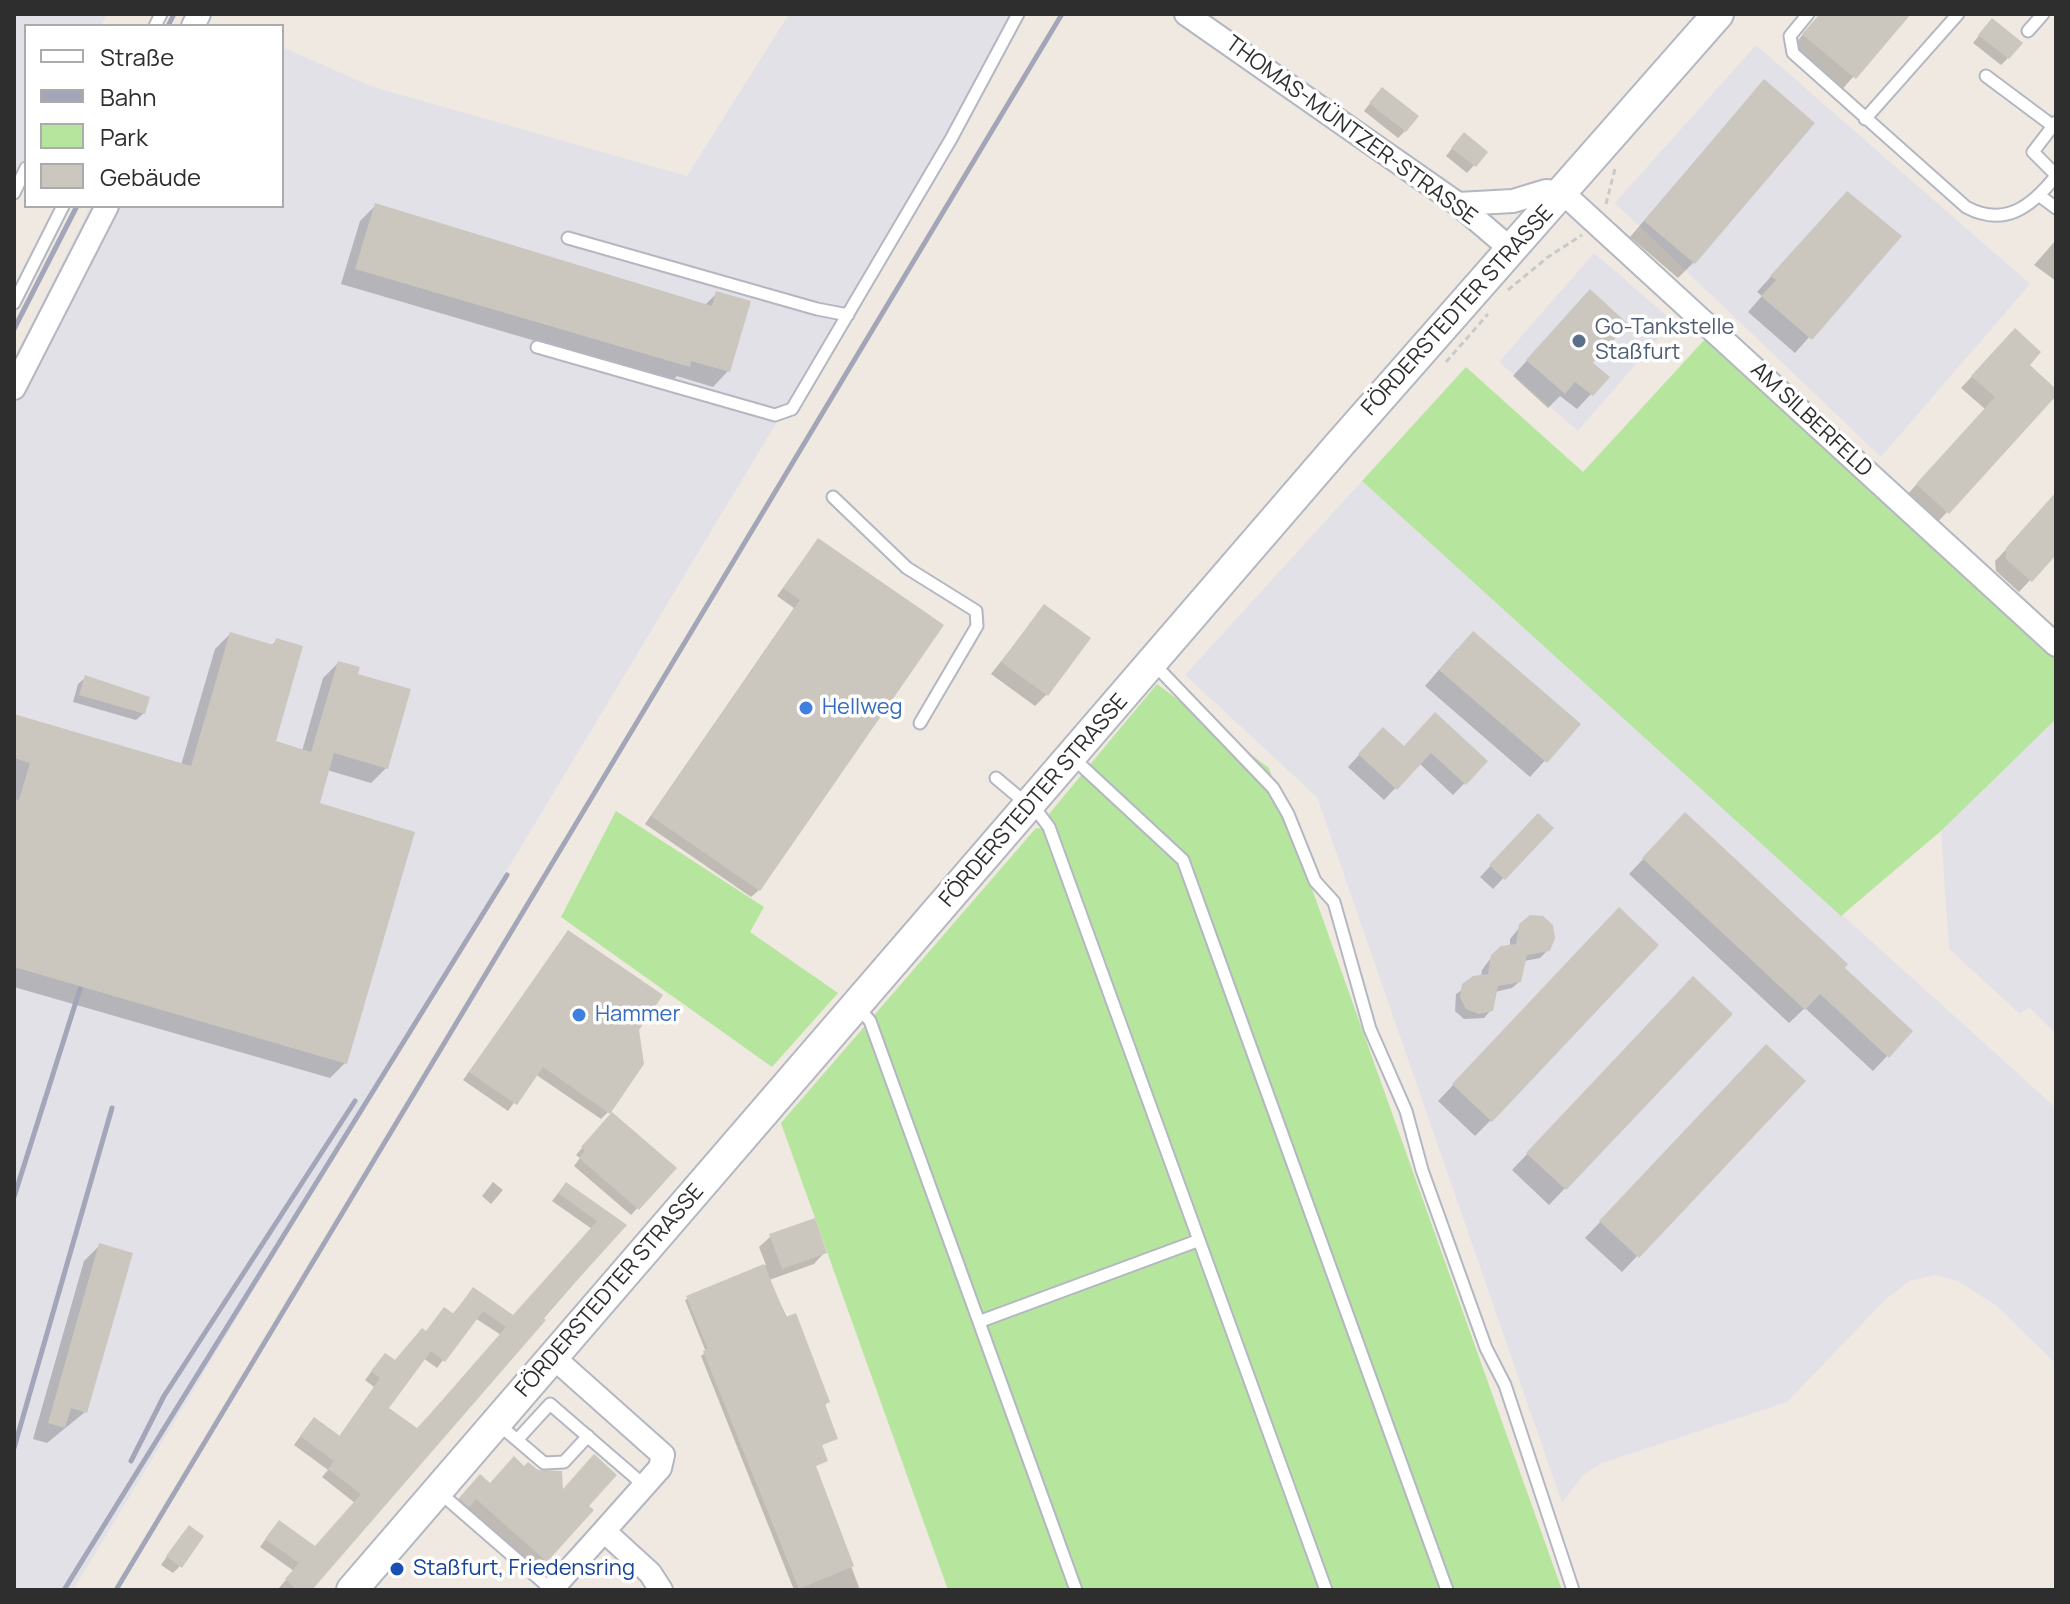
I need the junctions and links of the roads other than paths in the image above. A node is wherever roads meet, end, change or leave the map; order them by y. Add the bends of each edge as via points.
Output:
1 (1018, 14) edge
2 (1186, 14) edge
3 (1718, 14) edge
4 (1808, 14) edge
5 (1958, 14) edge
6 (2043, 14) edge
7 (2028, 31) dead end
8 (1986, 76) dead end
9 (1865, 119) junction
10 (2054, 124) edge
11 (24, 172) edge
12 (2056, 176) edge
13 (14, 193) edge
14 (1563, 193) junction
15 (2040, 196) junction
16 (1458, 204) junction
17 (62, 208) edge
18 (106, 208) edge
19 (2056, 208) edge
20 (568, 238) dead end
21 (1513, 251) junction
22 (14, 303) edge
23 (848, 315) junction
24 (537, 347) dead end
25 (14, 388) edge
26 (833, 497) dead end
27 (2024, 615) junction
28 (2056, 624) edge
29 (2056, 645) edge
30 (1153, 663) junction
31 (920, 723) dead end
32 (1072, 757) junction
33 (996, 778) dead end
34 (1030, 805) junction
35 (857, 1006) junction
36 (1197, 1241) junction
37 (981, 1321) junction
38 (553, 1357) junction
39 (507, 1431) junction
40 (588, 1436) junction
41 (645, 1486) junction
42 (437, 1491) junction
43 (604, 1531) junction
44 (352, 1590) edge
45 (552, 1590) edge
46 (661, 1590) edge
47 (1076, 1590) edge
48 (1326, 1590) edge
49 (1447, 1590) edge
50 (1573, 1590) edge

1 - 23 lane
2 - 16 street, THOMAS-MÜNTZER-STRASSE
3 - 14 main road, FÖRDERSTEDTER STRASSE
4 - 9 lane via 1790,36 1793,53
5 - 9 lane
6 - 7 lane
8 - 10 lane
9 - 15 lane via 1978,214 2014,214
10 - 12 lane via 2033,152
11 - 13 lane
12 - 15 lane
14 - 16 street
14 - 21 main road, FÖRDERSTEDTER STRASSE
14 - 27 street, AM SILBERFELD
15 - 19 lane
16 - 21 street, THOMAS-MÜNTZER-STRASSE
17 - 22 lane
18 - 25 street
20 - 23 lane
21 - 30 main road, FÖRDERSTEDTER STRASSE via 1367,412
23 - 24 lane via 801,399 775,415
26 - 31 lane via 907,568 976,611 977,626
27 - 28 street, AM SILBERFELD
27 - 29 street, AM SILBERFELD
30 - 32 main road, FÖRDERSTEDTER STRASSE
30 - 50 lane via 1273,788 1315,881 1334,902 1370,1029 1406,1111 1422,1170 1486,1348 1505,1385
32 - 34 main road, FÖRDERSTEDTER STRASSE
32 - 49 lane via 1183,860
33 - 34 lane
34 - 35 main road, FÖRDERSTEDTER STRASSE
34 - 36 lane via 1049,827
35 - 37 lane via 870,1021
35 - 38 main road, FÖRDERSTEDTER STRASSE
36 - 37 lane
36 - 48 lane
37 - 47 lane
38 - 39 main road, FÖRDERSTEDTER STRASSE
38 - 41 street via 663,1455
39 - 40 lane via 550,1404
39 - 40 lane via 544,1463 564,1462
39 - 42 main road, FÖRDERSTEDTER STRASSE
40 - 41 lane
41 - 43 street
42 - 44 main road, FÖRDERSTEDTER STRASSE
42 - 45 lane
43 - 45 street
43 - 46 street

